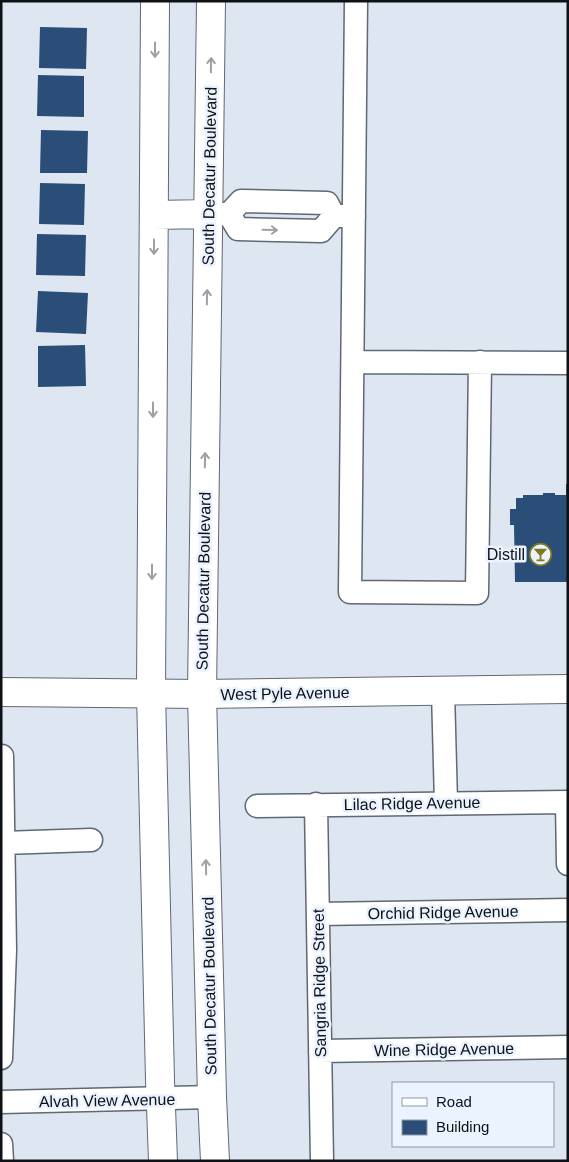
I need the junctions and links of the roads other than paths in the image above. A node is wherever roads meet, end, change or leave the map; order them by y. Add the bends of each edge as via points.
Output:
1 (155, 1) edge
2 (212, 1) edge
3 (356, 1) edge
4 (219, 214) junction
5 (154, 215) junction
6 (344, 216) junction
7 (353, 362) junction
8 (480, 362) junction
9 (568, 363) edge
10 (568, 690) edge
11 (443, 691) junction
12 (1, 692) edge
13 (151, 694) junction
14 (202, 694) junction
15 (2, 756) edge
16 (567, 802) edge
17 (446, 803) junction
18 (316, 804) junction
19 (257, 806) dead end
20 (91, 840) dead end
21 (3, 843) junction
22 (568, 864) edge
23 (568, 910) edge
24 (318, 914) junction
25 (568, 1047) edge
26 (320, 1052) junction
27 (1, 1058) edge
28 (212, 1097) junction
29 (161, 1098) junction
30 (1, 1102) edge
31 (1, 1144) edge
32 (2, 1161) edge
33 (163, 1161) edge
34 (215, 1161) edge
35 (322, 1161) edge

1 -> 5 main road
4 -> 2 main road, South Decatur Boulevard
3 - 6 street
4 - 5 main road
4 - 6 street via 238,229 321,231
14 -> 4 main road, South Decatur Boulevard
5 -> 13 main road
6 - 7 street
7 - 8 street
7 - 8 street via 350,592 477,593
8 - 9 street
10 - 11 main road, West Pyle Avenue
11 - 14 main road, West Pyle Avenue
11 - 17 street
12 - 13 main road, West Pyle Avenue
13 - 14 main road, West Pyle Avenue
13 - 29 main road
28 -> 14 main road, South Decatur Boulevard
15 - 21 street
16 - 17 street, Lilac Ridge Avenue
16 - 22 street
17 - 18 street, Lilac Ridge Avenue
18 - 19 street, Lilac Ridge Avenue
18 - 24 street, Sangria Ridge Street
20 - 21 street
21 - 27 street
23 - 24 street, Orchid Ridge Avenue
24 - 26 street, Sangria Ridge Street
25 - 26 street, Wine Ridge Avenue
26 - 35 street, Sangria Ridge Street
28 - 29 street, Alvah View Avenue
28 - 34 main road, South Decatur Boulevard
29 - 30 street, Alvah View Avenue
29 - 33 main road
31 - 32 street

